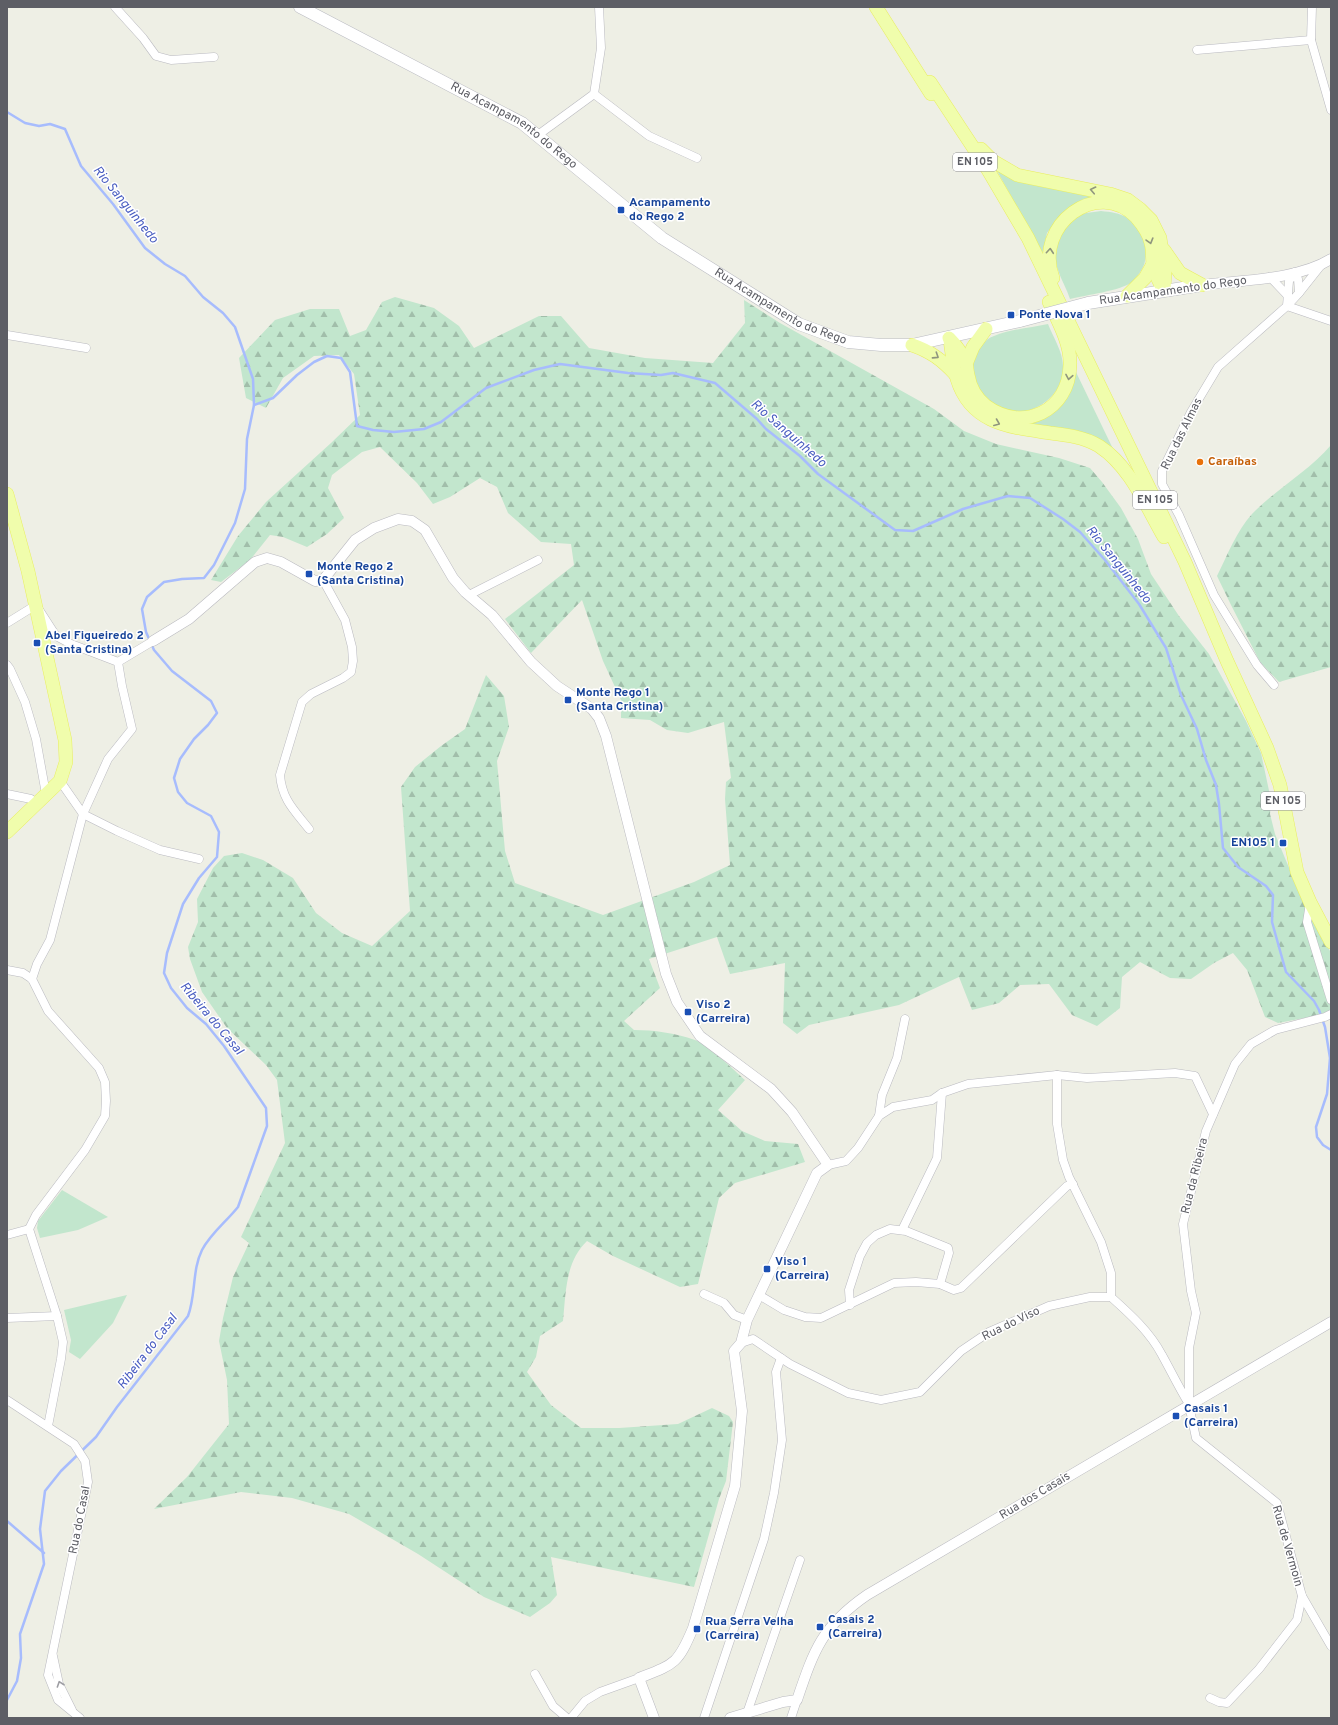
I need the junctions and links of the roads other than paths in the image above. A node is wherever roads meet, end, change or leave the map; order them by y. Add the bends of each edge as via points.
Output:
1 (115, 7) edge
2 (300, 7) edge
3 (599, 7) edge
4 (877, 7) edge
5 (1312, 7) edge
6 (1311, 40) junction
7 (1197, 50) dead end
8 (214, 57) dead end
9 (930, 82) junction
10 (594, 94) junction
11 (1331, 110) edge
12 (538, 135) junction
13 (697, 158) dead end
14 (1161, 245) junction
15 (1327, 262) edge
16 (1153, 264) junction
17 (1295, 272) junction
18 (1270, 277) junction
19 (1202, 285) junction
20 (1164, 290) junction
21 (1299, 293) junction
22 (1127, 296) junction
23 (1288, 297) junction
24 (1286, 306) junction
25 (1331, 321) edge
26 (1060, 326) junction
27 (986, 329) junction
28 (7, 335) edge
29 (949, 338) junction
30 (1078, 341) junction
31 (912, 345) junction
32 (86, 348) dead end
33 (966, 364) junction
34 (956, 374) junction
35 (7, 494) edge
36 (1164, 537) junction
37 (538, 560) dead end
38 (323, 580) junction
39 (469, 595) junction
40 (36, 605) junction
41 (7, 623) edge
42 (150, 643) joint
43 (1227, 661) junction
44 (118, 662) junction
45 (7, 665) edge
46 (1274, 685) dead end
47 (60, 781) junction
48 (7, 794) edge
49 (46, 794) junction
50 (36, 804) junction
51 (83, 814) junction
52 (309, 830) dead end
53 (7, 832) edge
54 (199, 859) dead end
55 (1310, 902) junction
56 (1331, 942) edge
57 (7, 970) edge
58 (32, 979) junction
59 (1331, 1000) edge
60 (1326, 1017) edge
61 (905, 1019) dead end
62 (1057, 1075) junction
63 (942, 1094) junction
64 (1213, 1114) junction
65 (879, 1116) junction
66 (828, 1165) junction
67 (1073, 1184) junction
68 (28, 1230) junction
69 (902, 1230) junction
70 (7, 1235) edge
71 (940, 1284) junction
72 (704, 1294) dead end
73 (759, 1295) junction
74 (1111, 1297) junction
75 (850, 1305) junction
76 (57, 1316) junction
77 (7, 1318) edge
78 (747, 1320) junction
79 (1331, 1322) edge
80 (741, 1343) junction
81 (781, 1358) junction
82 (7, 1400) edge
83 (1189, 1405) junction
84 (48, 1426) junction
85 (800, 1560) dead end
86 (1302, 1596) junction
87 (1331, 1646) edge
88 (535, 1674) dead end
89 (639, 1678) junction
90 (1210, 1698) dead end
91 (797, 1700) junction
92 (747, 1713) junction
93 (77, 1715) edge
94 (567, 1718) edge
95 (571, 1718) edge
96 (654, 1718) edge
97 (704, 1718) edge
98 (730, 1718) edge
99 (791, 1718) edge

1 - 8 street via 156,56 171,60
2 - 12 main road, Rua Acampamento do Rego via 522,123
3 - 10 street via 601,48
4 - 9 main road, EN 105
4 - 26 main road, EN 105 via 1000,202 1022,242
5 - 6 street
6 - 7 street
6 - 11 street
14 -> 9 main road via 1156,227 1151,220 1128,200 1017,174 993,162
9 - 30 main road, EN 105 via 988,170 1028,238
10 - 12 street
10 - 13 street via 649,136
12 - 31 main road, Rua Acampamento do Rego via 662,238 799,324 848,342
14 - 19 main road via 1180,273
14 - 20 main road via 1165,271
15 - 17 street, Rua Acampamento do Rego
15 - 21 street, Rua das Almas
16 - 20 main road
16 - 22 main road via 1145,278
30 -> 16 main road via 1052,276 1050,263 1052,236 1061,222 1084,206 1098,203 1124,208 1147,232 1152,242
17 - 18 street, Rua Acampamento do Rego
17 - 21 street
17 - 23 street via 1289,281
18 - 19 street, Rua Acampamento do Rego
18 - 23 street
19 - 20 main road, Rua Acampamento do Rego
20 - 22 main road, Rua Acampamento do Rego
21 - 24 street, Rua das Almas
22 - 27 main road, Rua Acampamento do Rego, bridge via 1088,303
23 - 24 street
24 - 25 street
24 - 46 street, Rua das Almas via 1218,367 1191,412 1162,471 1162,484 1179,515 1214,595 1257,665
26 -> 33 main road via 1069,354 1069,380 1056,403 1032,417 1006,416 984,404 970,384
26 - 36 main road, EN 105 via 1073,347
27 - 29 main road, Rua Acampamento do Rego
27 - 33 main road via 973,347
28 - 32 street
29 - 31 main road, Rua Acampamento do Rego
29 - 33 main road via 958,347
29 - 34 main road
30 - 43 main road, EN 105 via 1185,562
31 -> 34 main road via 938,357
34 -> 36 main road via 969,402 988,419 1010,427 1074,436 1088,441 1112,456 1129,476
35 - 40 main road
36 - 43 main road, EN 105
37 - 39 street
38 - 39 street via 355,540 374,528 398,519 412,521 425,530 453,578
38 - 42 street via 315,582 281,562 266,558 255,562 189,619
38 - 52 street via 345,620 353,661 350,672 343,678 311,694 302,702 280,775 281,788 287,802
39 - 66 street via 492,615 531,662 557,686 592,709 599,718 606,736 666,974 677,1002 700,1036 771,1089 792,1112
40 - 41 street
40 - 44 street via 56,636
40 - 47 main road via 65,740 66,762
42 - 44 street
43 - 55 main road, EN 105 via 1265,742 1280,785 1297,872
44 - 51 street via 132,729 108,759
45 - 49 street via 25,702 36,739
47 - 49 main road
47 - 51 street
48 - 50 street via 31,799
49 - 50 main road
50 - 53 main road
51 - 54 street via 160,850
51 - 58 street via 50,940 36,964
55 - 56 main road, EN 105
55 - 59 street via 1307,922
57 - 58 street via 23,973
58 - 68 street via 48,1011 99,1068 105,1082 106,1101 105,1116 101,1123
60 - 64 street, Rua da Ribeira via 1275,1030 1251,1044 1235,1064
61 - 65 street via 897,1058 882,1095
62 - 63 street via 968,1084
62 - 64 street via 1087,1078 1176,1073 1195,1076
62 - 67 street via 1057,1124 1063,1160
63 - 65 street via 932,1100 893,1107
63 - 69 street via 937,1158
64 - 83 street, Rua da Ribeira via 1206,1132 1183,1224 1196,1313 1189,1348
65 - 66 street via 846,1161
66 - 73 street via 817,1173
67 - 71 street via 1067,1186 961,1288 954,1290
67 - 74 street via 1101,1242 1111,1272
68 - 70 street
68 - 76 street
69 - 71 street via 948,1248 949,1253
69 - 75 street via 890,1229 876,1235 867,1243 849,1290
71 - 75 street via 894,1283
72 - 78 street via 724,1303 734,1315
73 - 75 street via 784,1310 806,1317 821,1318
73 - 78 street
74 - 81 street, Rua do Viso via 1090,1297 1049,1306 989,1332 961,1350 920,1392 881,1400 848,1393
74 - 83 street via 1135,1318 1162,1354
76 - 77 street
76 - 84 street via 63,1342
78 - 80 street
79 - 83 street, Rua dos Casais
80 - 81 street, Rua do Viso via 753,1339
80 - 89 street via 734,1351 742,1411 735,1486 693,1628 678,1658 669,1666
81 - 97 street via 776,1372 782,1440 774,1493 764,1539
82 - 84 street, Rua do Casal
83 - 86 street, Rua de Vermoin via 1196,1438 1277,1503
83 - 91 street, Rua dos Casais via 855,1603 831,1626 818,1645
84 - 93 street, Rua do Casal via 74,1444 85,1461 88,1482 53,1653 59,1684
85 - 92 street
86 - 87 street, Rua de Vermoin
86 - 90 street via 1297,1620 1259,1669 1227,1703
88 - 94 street via 553,1706
89 - 95 street via 600,1692 585,1702
89 - 96 street
91 - 92 street
91 - 99 street, Rua dos Casais
92 - 98 street

